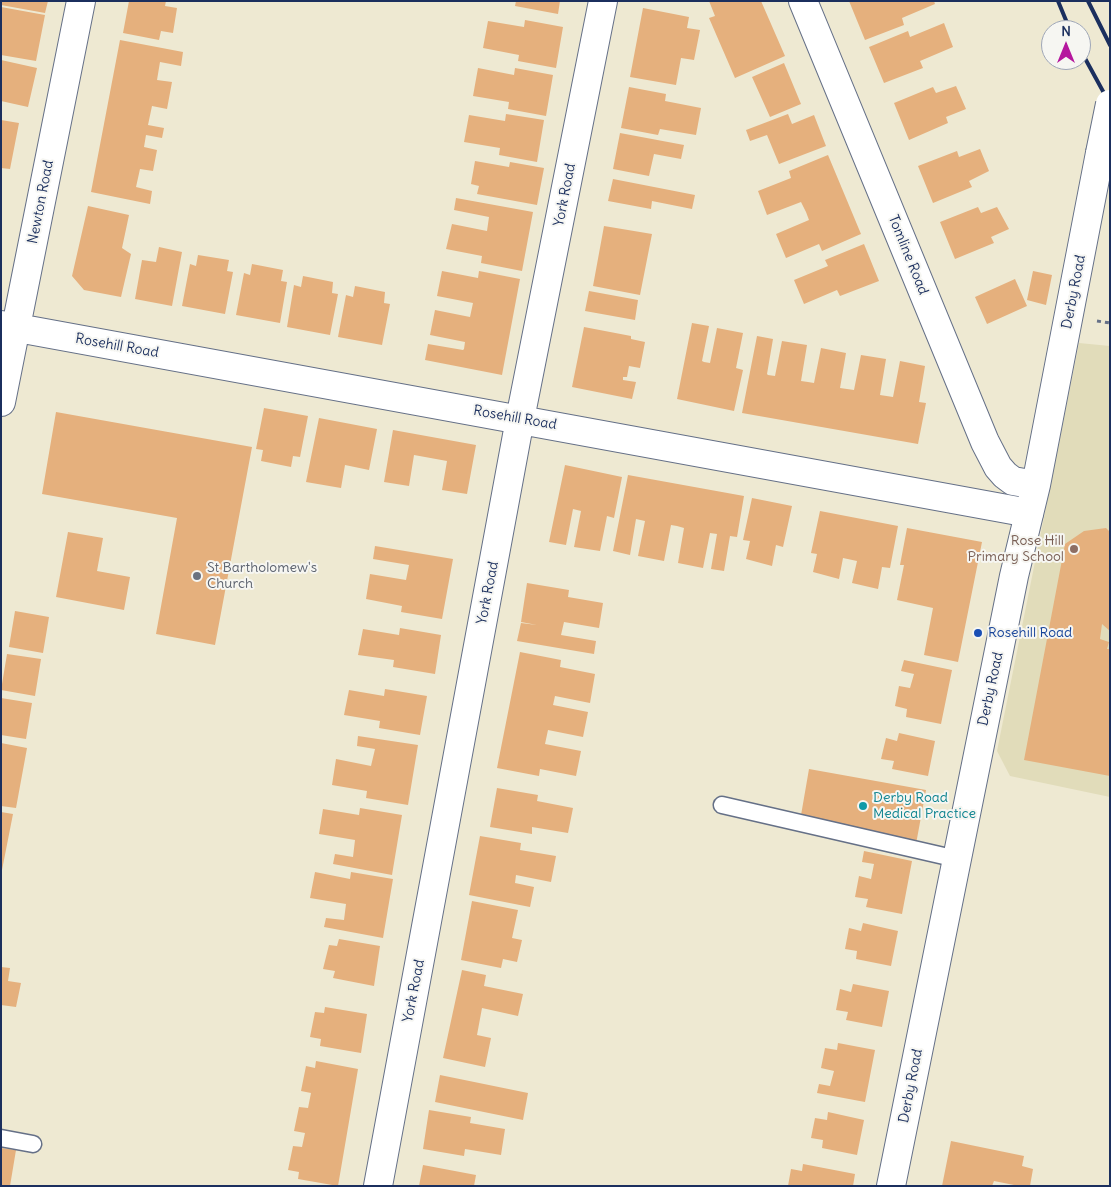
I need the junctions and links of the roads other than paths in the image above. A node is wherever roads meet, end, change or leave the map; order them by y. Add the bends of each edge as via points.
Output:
1 (81, 1) edge
2 (604, 1) edge
3 (803, 1) edge
4 (1110, 104) edge
5 (9, 326) edge
6 (1, 402) edge
7 (520, 419) junction
8 (1036, 485) junction
9 (1030, 514) junction
10 (722, 805) dead end
11 (957, 859) junction
12 (1, 1138) edge
13 (33, 1144) dead end
14 (378, 1186) edge
15 (892, 1186) edge

1 - 5 street, Newton Road
2 - 7 street, York Road
3 - 8 street, Tomline Road via 998,467 1013,481
4 - 8 street, Derby Road, bridge
5 - 6 street, Newton Road
5 - 7 street, Rosehill Road
7 - 9 street, Rosehill Road
7 - 14 street, York Road
8 - 9 street, Derby Road
9 - 11 street, Derby Road via 1014,576
10 - 11 lane
11 - 15 street, Derby Road
12 - 13 lane

